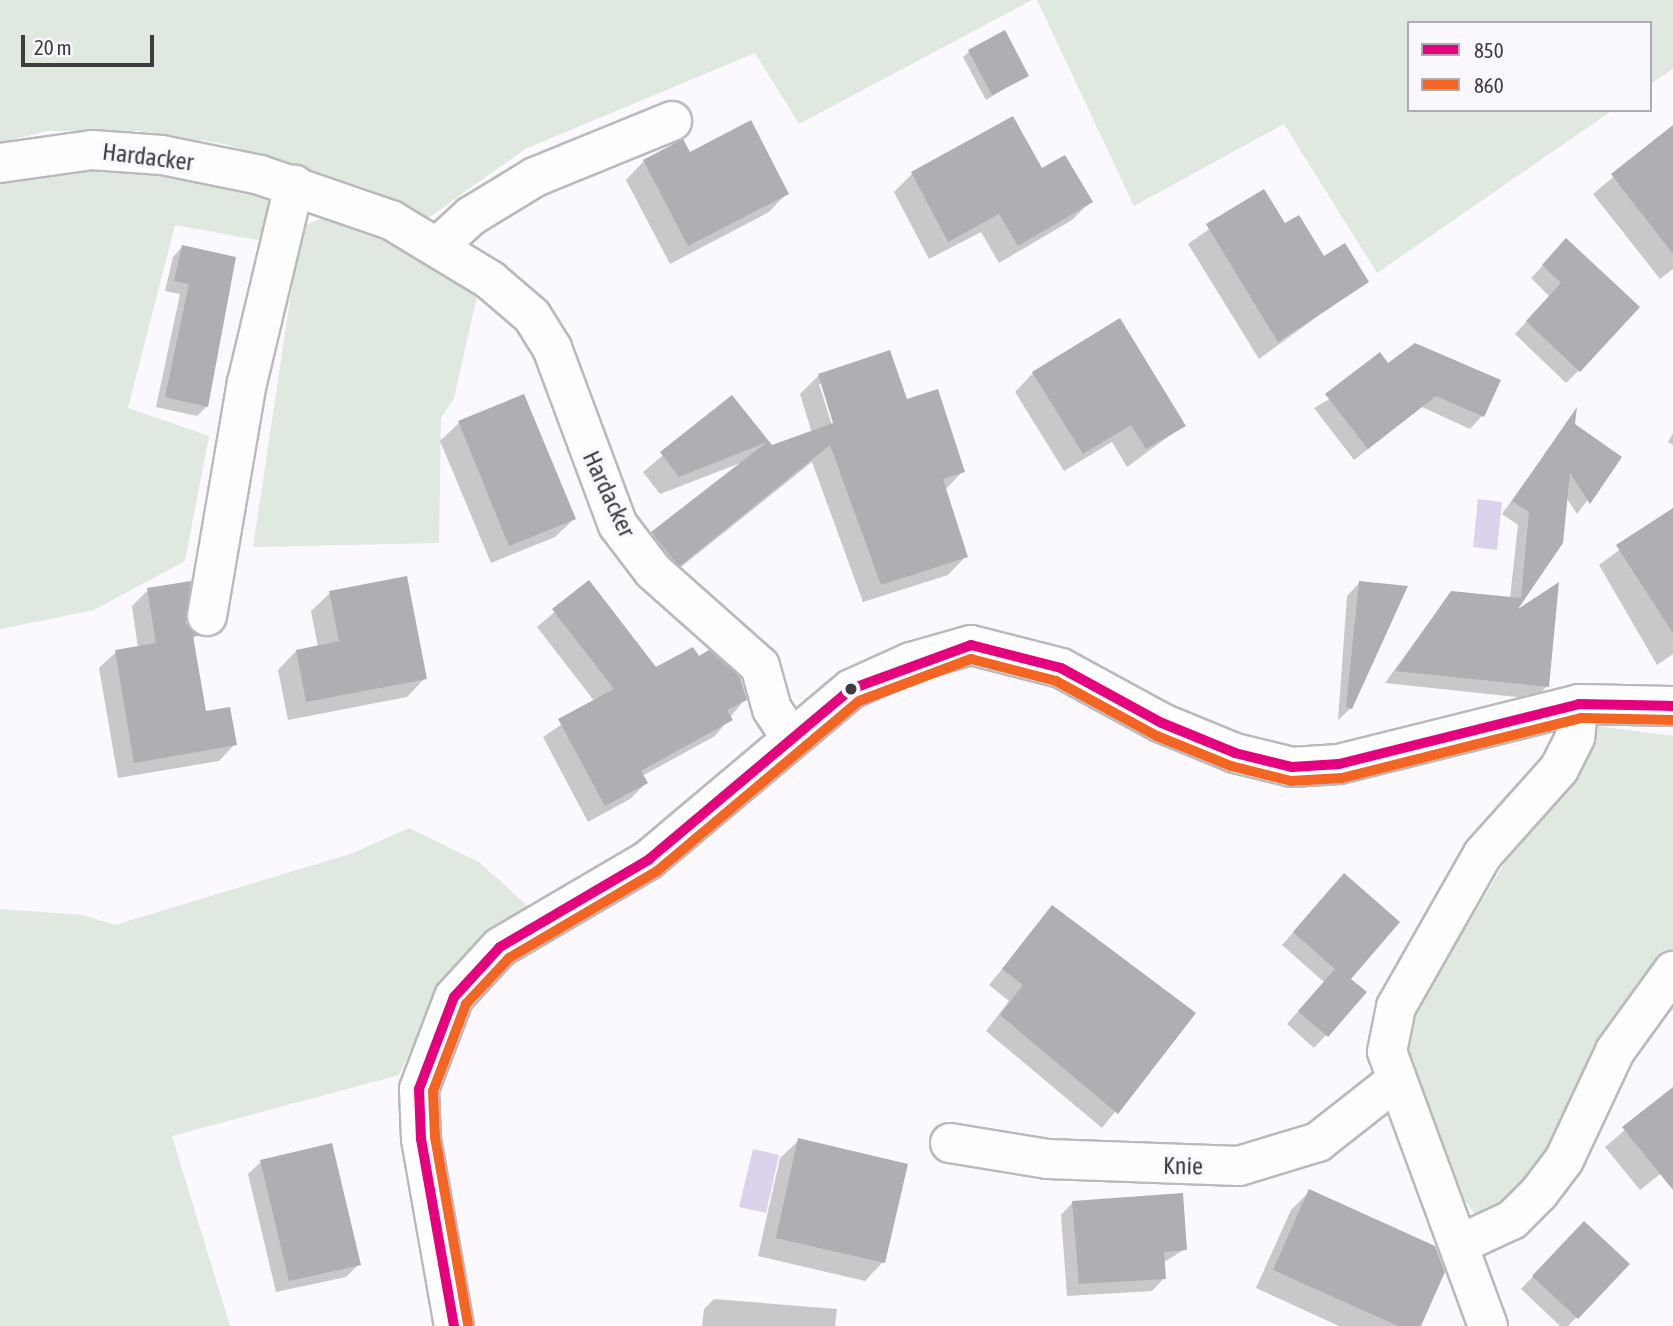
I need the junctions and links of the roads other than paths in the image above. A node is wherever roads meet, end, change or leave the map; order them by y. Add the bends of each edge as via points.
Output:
1 (672, 121) dead end
2 (0, 163) edge
3 (294, 185) junction
4 (437, 247) junction
5 (207, 616) dead end
6 (1579, 704) junction
7 (1673, 706) edge
8 (791, 738) junction
9 (1673, 971) edge
10 (1393, 1083) junction
11 (950, 1143) dead end
12 (1460, 1244) junction
13 (454, 1326) edge
14 (1488, 1326) edge

1 - 4 street via 535,177 471,215
2 - 3 street, Hardacker via 92,149 162,155
3 - 4 street, Hardacker via 349,202
3 - 5 street via 247,383
4 - 8 street, Hardacker via 490,280 532,316 552,348 618,525 653,571 760,666 772,709
6 - 7 street
6 - 8 street via 1339,764 1292,767 1235,753 1162,723 1049,663 971,645 911,662 852,689
6 - 10 street via 1575,737 1559,769 1483,855 1395,1007 1387,1052
8 - 13 street via 648,860 500,947 454,997 419,1089 421,1139
9 - 12 street via 1615,1051 1556,1171 1512,1220
10 - 11 street, Knie via 1318,1142 1239,1166 1048,1159
10 - 12 street
12 - 14 street

